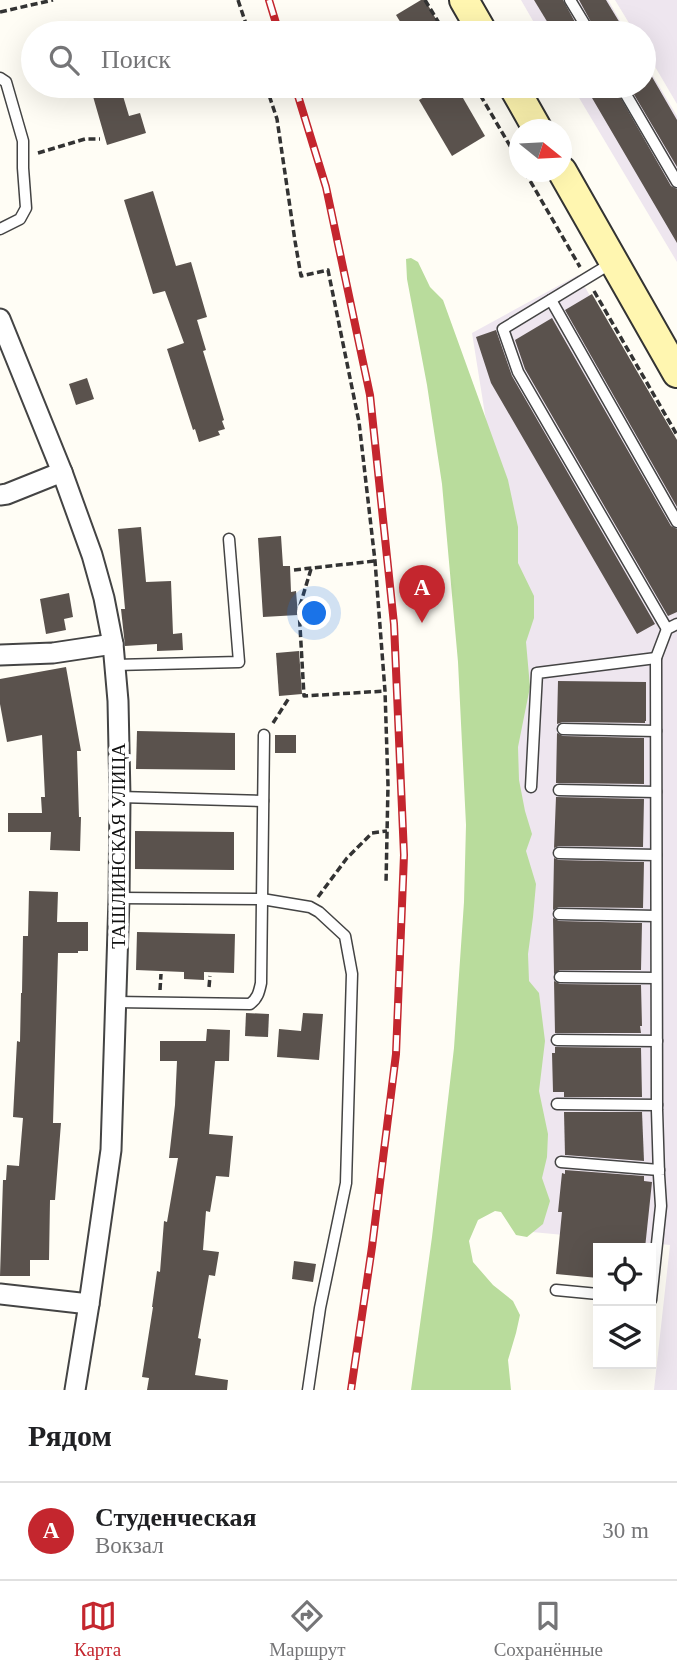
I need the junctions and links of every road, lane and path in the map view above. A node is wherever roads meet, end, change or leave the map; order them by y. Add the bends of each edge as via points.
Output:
1 (53, 0) edge
2 (238, 0) edge
3 (425, 0) edge
4 (464, 0) edge
5 (570, 0) edge
6 (0, 12) edge
7 (245, 21) edge
8 (437, 21) edge
9 (476, 21) edge
10 (583, 21) edge
11 (0, 78) edge
12 (270, 98) edge
13 (482, 98) edge
14 (520, 98) edge
15 (628, 98) edge
16 (532, 119) edge
17 (100, 139) dead end
18 (509, 144) edge
19 (23, 158) junction
20 (531, 182) edge
21 (568, 182) edge
22 (677, 182) edge
23 (0, 229) edge
24 (614, 262) junction
25 (587, 279) junction
26 (551, 300) junction
27 (0, 319) edge
28 (677, 373) edge
29 (677, 435) edge
30 (62, 472) junction
31 (0, 495) edge
32 (677, 522) edge
33 (229, 539) dead end
34 (375, 561) junction
35 (311, 569) junction
36 (294, 570) dead end
37 (677, 624) edge
38 (667, 629) junction
39 (113, 644) junction
40 (0, 655) edge
41 (656, 658) junction
42 (115, 665) junction
43 (386, 691) junction
44 (289, 698) dead end
45 (563, 729) dead end
46 (656, 731) junction
47 (264, 735) joint
48 (531, 787) dead end
49 (559, 790) dead end
50 (656, 792) junction
51 (120, 797) junction
52 (263, 801) junction
53 (387, 831) junction
54 (559, 853) dead end
55 (656, 855) junction
56 (386, 884) dead end
57 (119, 898) junction
58 (262, 899) junction
59 (310, 907) junction
60 (559, 914) dead end
61 (656, 916) junction
62 (560, 976) dead end
63 (656, 978) junction
64 (116, 1002) junction
65 (557, 1040) dead end
66 (657, 1041) junction
67 (557, 1104) dead end
68 (657, 1105) junction
69 (561, 1162) dead end
70 (659, 1170) junction
71 (656, 1257) edge
72 (556, 1290) dead end
73 (0, 1294) edge
74 (593, 1294) edge
75 (89, 1304) junction
76 (75, 1390) edge
77 (308, 1390) edge

1 - 6 path
2 - 7 path
3 - 8 path
4 - 9 main road
5 - 10 lane
11 - 19 lane via 6,82 20,130
12 - 34 path via 301,276 328,270 359,422
13 - 18 path
14 - 16 main road
15 - 22 lane
17 - 19 path via 85,139
19 - 23 lane via 26,208 20,219
20 - 25 path
21 - 24 main road
24 - 25 lane
24 - 28 main road
25 - 26 lane
25 - 29 path
26 - 32 lane
26 - 38 lane via 503,329 518,372
27 - 30 street, ТАШЛИНСКАЯ УЛИЦА
30 - 31 street
30 - 39 street, ТАШЛИНСКАЯ УЛИЦА via 92,555
33 - 42 lane via 239,662
34 - 35 path
34 - 43 path
35 - 36 path
35 - 43 path via 299,609 304,696
37 - 38 lane
38 - 41 lane
39 - 40 street
39 - 42 street, ТАШЛИНСКАЯ УЛИЦА
41 - 46 lane
41 - 48 lane via 537,673
42 - 51 street, ТАШЛИНСКАЯ УЛИЦА
43 - 53 path
44 - 47 path
45 - 46 lane
46 - 50 lane
47 - 52 lane
49 - 50 lane
50 - 55 lane
51 - 52 lane
51 - 57 street, ТАШЛИНСКАЯ УЛИЦА
52 - 58 lane
53 - 56 path
53 - 59 path via 372,832
54 - 55 lane
55 - 61 lane
57 - 58 lane
57 - 64 street, ТАШЛИНСКАЯ УЛИЦА
58 - 59 lane
58 - 64 lane via 261,983 250,1004
59 - 77 lane via 345,936 352,974 346,1183
60 - 61 lane
61 - 63 lane
62 - 63 lane
63 - 66 lane
64 - 75 street, ТАШЛИНСКАЯ УЛИЦА via 111,1150
65 - 66 lane
66 - 68 lane
67 - 68 lane
68 - 70 lane
69 - 70 lane
70 - 71 lane via 662,1206
72 - 74 lane
73 - 75 street
75 - 76 street, ТАШЛИНСКАЯ УЛИЦА

